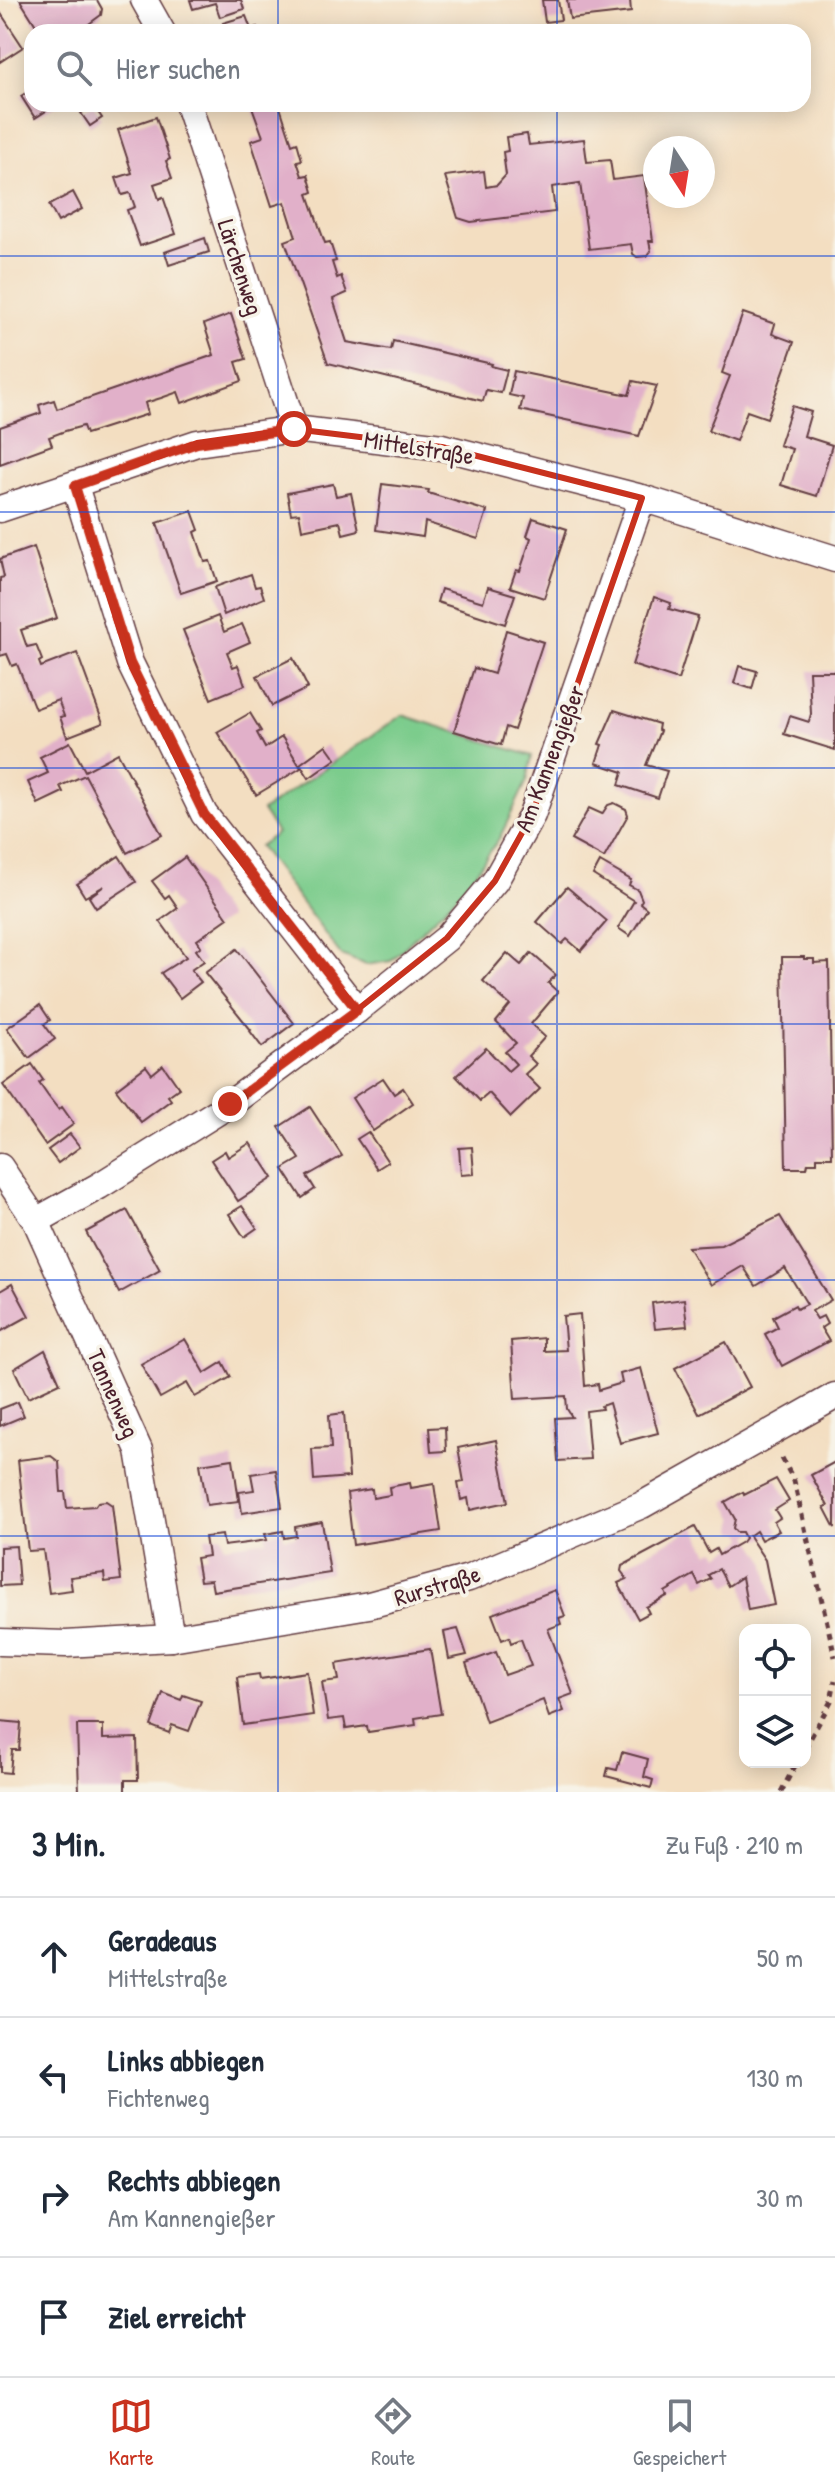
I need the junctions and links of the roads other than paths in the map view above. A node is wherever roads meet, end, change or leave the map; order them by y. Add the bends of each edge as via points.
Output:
1 (144, 0) edge
2 (158, 24) edge
3 (191, 112) edge
4 (294, 429) junction
5 (75, 486) junction
6 (642, 498) junction
7 (0, 509) edge
8 (835, 559) edge
9 (357, 1010) junction
10 (0, 1167) edge
11 (36, 1221) junction
12 (835, 1396) edge
13 (171, 1638) junction
14 (0, 1642) edge

1 - 2 street
3 - 4 street, Lärchenweg
4 - 5 street, Mittelstraße via 197,443
4 - 6 street, Mittelstraße via 442,447
5 - 7 street, Mittelstraße
5 - 9 street via 130,663 204,814
6 - 8 street, Mittelstraße
6 - 9 street, Am Kannengießer via 537,801 495,881 447,938
9 - 11 street, Am Kannengießer via 230,1104
10 - 11 street, Tannenweg
11 - 13 street, Tannenweg via 139,1450
12 - 13 street, Rurstraße via 642,1505 469,1578 369,1605
13 - 14 street, Rurstraße

